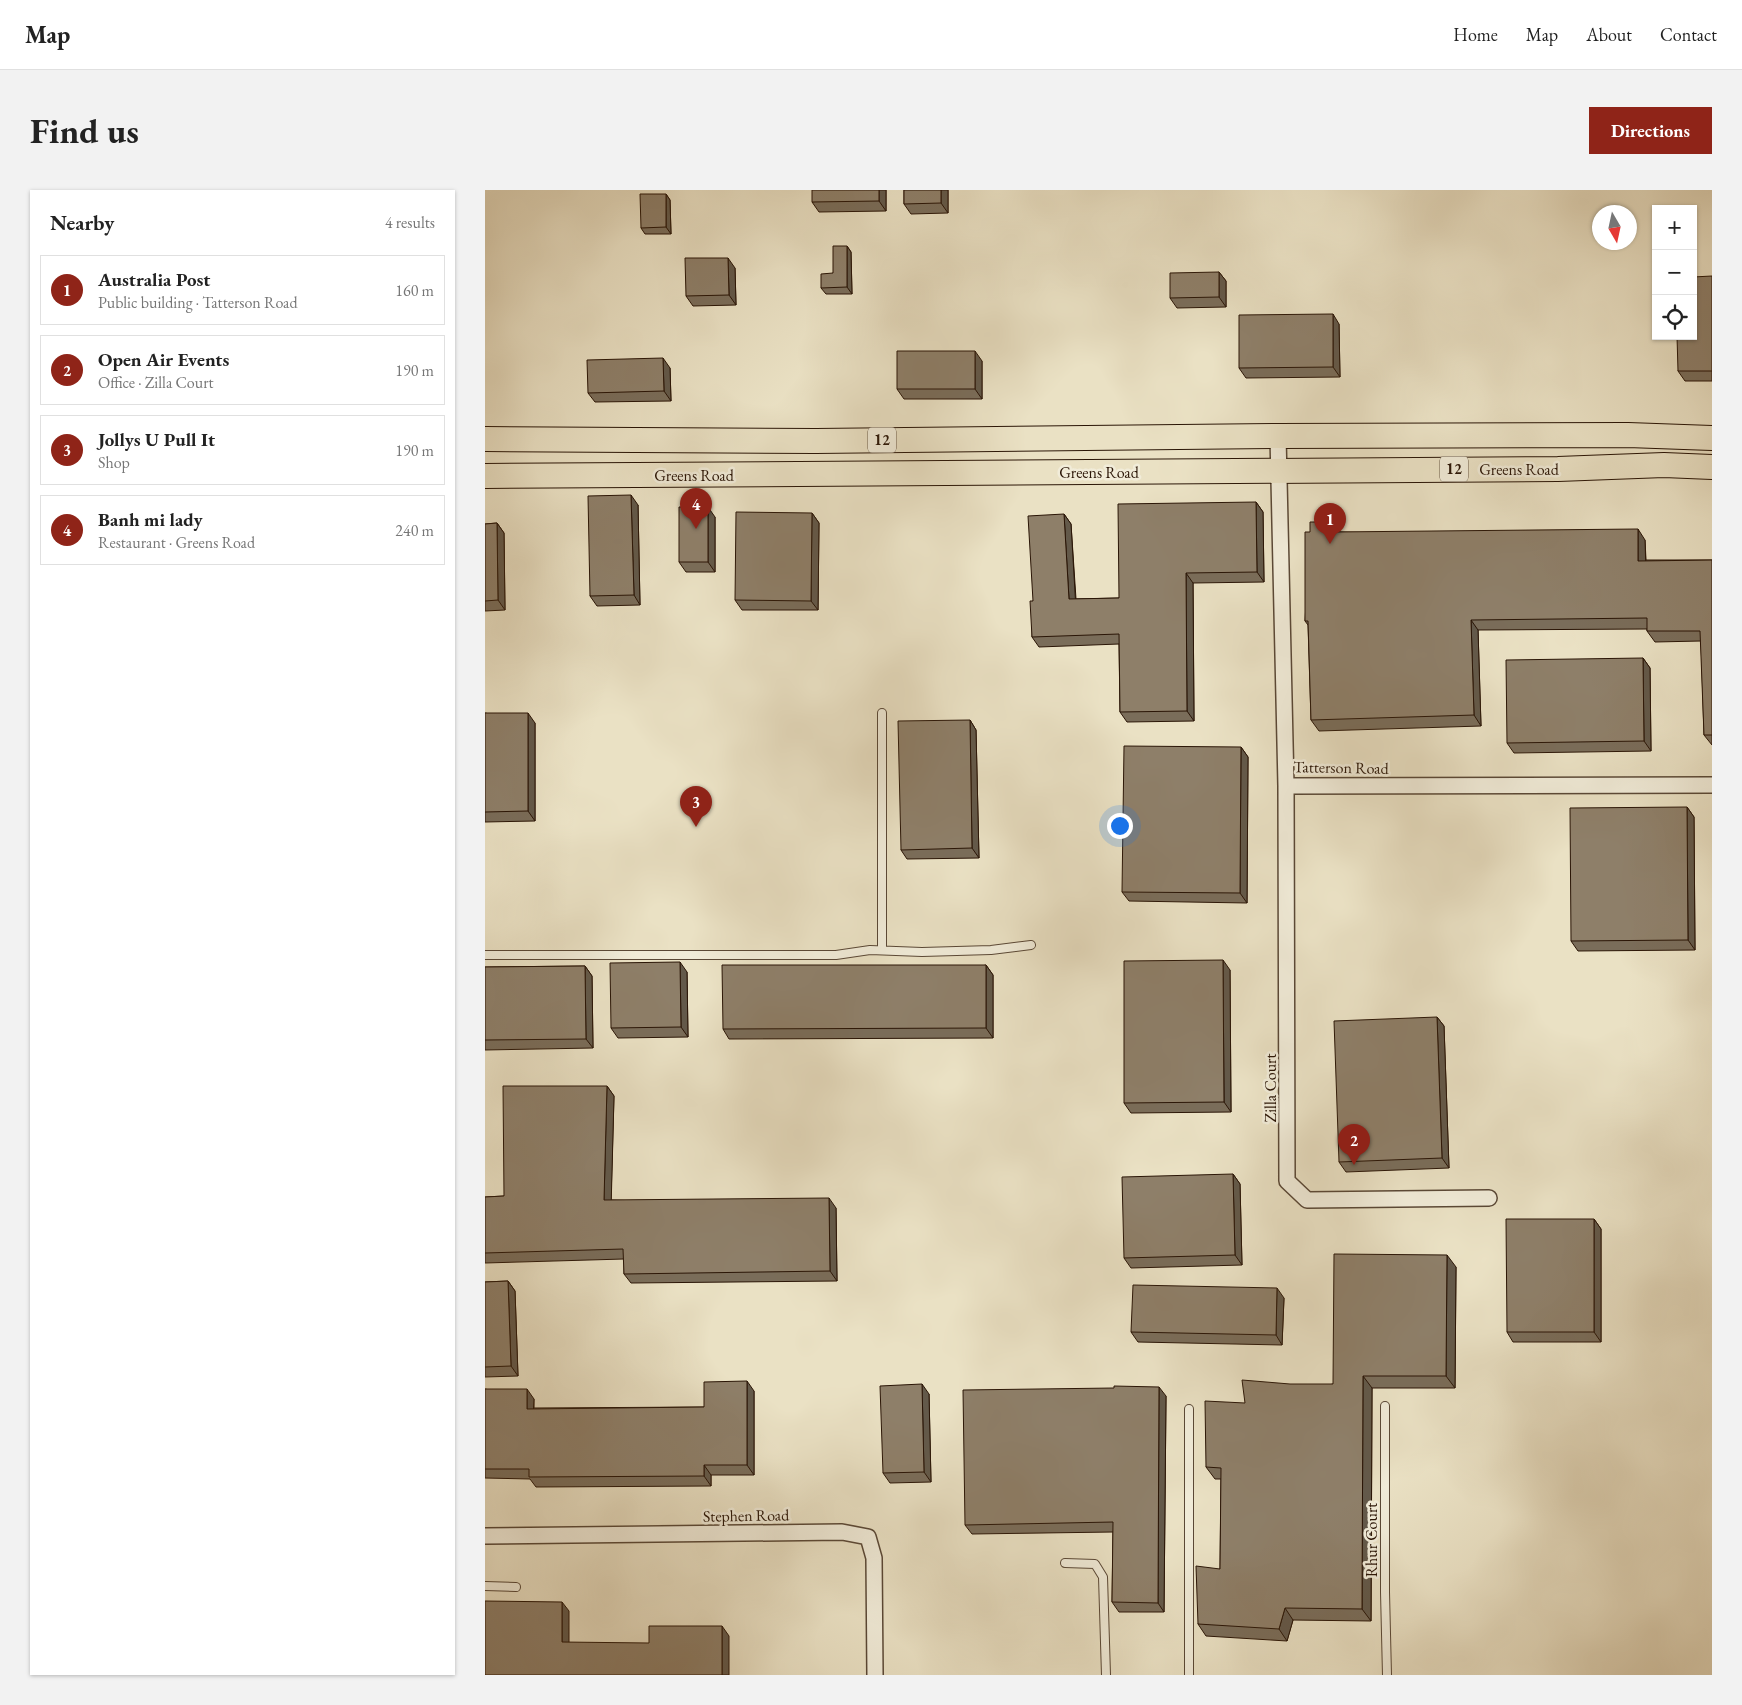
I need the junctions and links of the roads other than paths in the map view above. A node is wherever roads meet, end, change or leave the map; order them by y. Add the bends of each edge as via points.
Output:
1 (1628, 435) junction
2 (1278, 436) junction
3 (1712, 438) edge
4 (485, 439) edge
5 (584, 440) junction
6 (1630, 466) junction
7 (1712, 467) edge
8 (1279, 471) junction
9 (583, 475) junction
10 (485, 476) edge
11 (882, 713) dead end
12 (1712, 785) edge
13 (1286, 786) junction
14 (1031, 945) dead end
15 (882, 950) junction
16 (485, 955) edge
17 (1489, 1198) dead end
18 (1385, 1406) dead end
19 (1189, 1409) dead end
20 (485, 1536) edge
21 (1065, 1563) dead end
22 (485, 1586) edge
23 (516, 1587) dead end
24 (875, 1675) edge
25 (1105, 1675) edge
26 (1189, 1675) edge
27 (1387, 1675) edge

1 - 2 main road, Greens Road / 12
1 - 3 main road, Greens Road / 12
1 - 6 main road
2 - 5 main road, Greens Road / 12
2 - 8 street, Tatterson Road
4 - 5 main road, Greens Road / 12
5 - 9 main road
6 - 7 main road, Greens Road / 12
6 - 8 main road, Greens Road / 12
8 - 9 main road, Greens Road / 12
8 - 13 street, Tatterson Road
9 - 10 main road, Greens Road / 12
11 - 15 lane
12 - 13 street, Tatterson Road
13 - 17 street, Zilla Court via 1287,1181 1307,1200
14 - 15 lane via 991,950
15 - 16 lane via 836,955
18 - 27 lane, Rhur Court
19 - 26 lane
20 - 24 street, Stephen Road via 842,1532 868,1537 874,1558
21 - 25 lane via 1095,1564 1103,1577
22 - 23 lane

